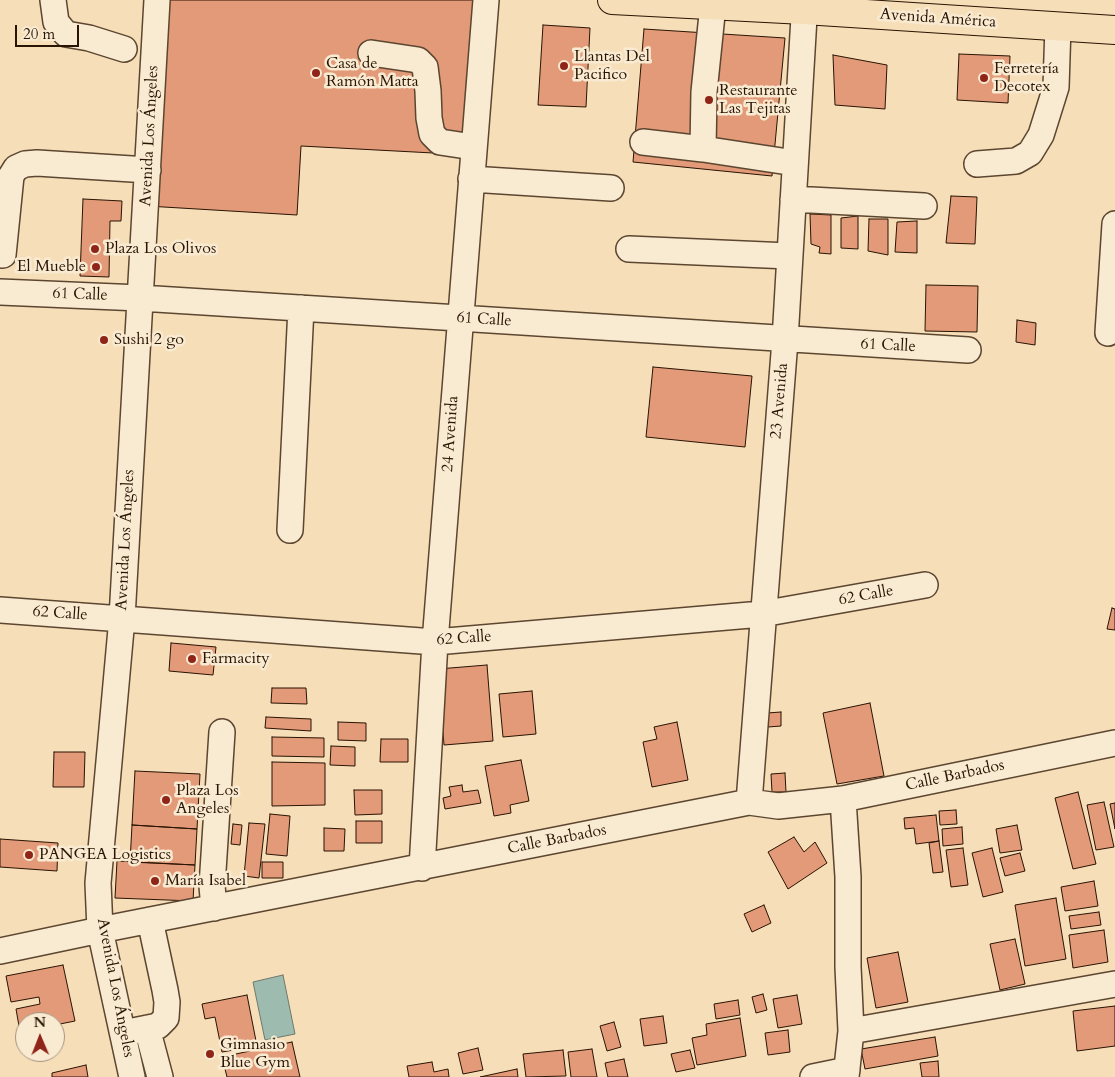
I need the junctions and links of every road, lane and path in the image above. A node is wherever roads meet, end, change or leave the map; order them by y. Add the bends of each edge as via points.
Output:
1 (53, 0) edge
2 (158, 0) edge
3 (486, 0) edge
4 (612, 0) edge
5 (713, 5) junction
6 (804, 5) edge
7 (1058, 26) junction
8 (1115, 30) edge
9 (124, 50) dead end
10 (371, 53) dead end
11 (643, 142) dead end
12 (473, 147) junction
13 (703, 149) junction
14 (795, 163) junction
15 (976, 164) dead end
16 (148, 170) junction
17 (471, 179) junction
18 (611, 188) dead end
19 (793, 200) junction
20 (924, 206) dead end
21 (1115, 224) edge
22 (629, 249) dead end
23 (3, 255) dead end
24 (790, 256) junction
25 (0, 292) edge
26 (140, 298) junction
27 (301, 308) junction
28 (460, 318) junction
29 (1108, 333) dead end
30 (785, 340) junction
31 (968, 350) dead end
32 (290, 530) dead end
33 (925, 586) dead end
34 (0, 610) edge
35 (762, 614) junction
36 (122, 618) junction
37 (435, 642) junction
38 (222, 732) dead end
39 (1115, 743) edge
40 (843, 799) junction
41 (749, 802) junction
42 (422, 868) junction
43 (214, 908) junction
44 (150, 920) junction
45 (100, 930) junction
46 (0, 952) edge
47 (1115, 984) edge
48 (147, 1028) junction
49 (851, 1031) junction
50 (123, 1032) junction
51 (847, 1074) edge
52 (132, 1077) edge
53 (160, 1077) edge
54 (812, 1077) edge

1 - 9 street via 56,22 66,34
2 - 16 street, Avenida Los Ángeles
3 - 12 street, 24 Avenida
4 - 5 main road, Avenida América
5 - 6 main road, Avenida América
5 - 13 street via 704,92
6 - 7 main road, Avenida América
6 - 14 street, 23 Avenida
7 - 8 main road, Avenida América
7 - 15 street via 1056,88 1041,135 1030,153 1016,161
10 - 12 street via 418,60 425,67 432,134 440,142
11 - 13 street
12 - 17 street, 24 Avenida
13 - 14 street
14 - 19 street, 23 Avenida
16 - 23 street via 37,163 16,168 11,176
16 - 26 street, Avenida Los Ángeles
17 - 18 street
17 - 28 street, 24 Avenida
19 - 20 street
19 - 24 street, 23 Avenida
21 - 29 street
22 - 24 street
24 - 30 street, 23 Avenida
25 - 26 street, 61 Calle
26 - 27 street, 61 Calle
26 - 36 street, Avenida Los Ángeles
27 - 28 street, 61 Calle
27 - 32 street
28 - 30 street, 61 Calle
28 - 37 street, 24 Avenida
30 - 31 street, 61 Calle
30 - 35 street, 23 Avenida
33 - 35 street, 62 Calle
34 - 36 street, 62 Calle
35 - 37 street, 62 Calle
35 - 41 street, 23 Avenida
36 - 37 street, 62 Calle
36 - 45 street, Avenida Los Ángeles via 98,883
37 - 42 street, 24 Avenida
38 - 43 street via 212,886
39 - 40 street, Calle Barbados
40 - 41 street, Calle Barbados via 778,806
40 - 49 street
41 - 42 street, Calle Barbados
42 - 43 street, Calle Barbados
43 - 44 street, Calle Barbados
44 - 45 street, Calle Barbados
44 - 48 street via 167,1002 166,1018 158,1026
45 - 46 street, Calle Barbados
45 - 50 street, Avenida Los Ángeles
47 - 49 street
48 - 50 street
48 - 53 street
49 - 51 street
50 - 52 street, Avenida Los Ángeles
51 - 54 street

